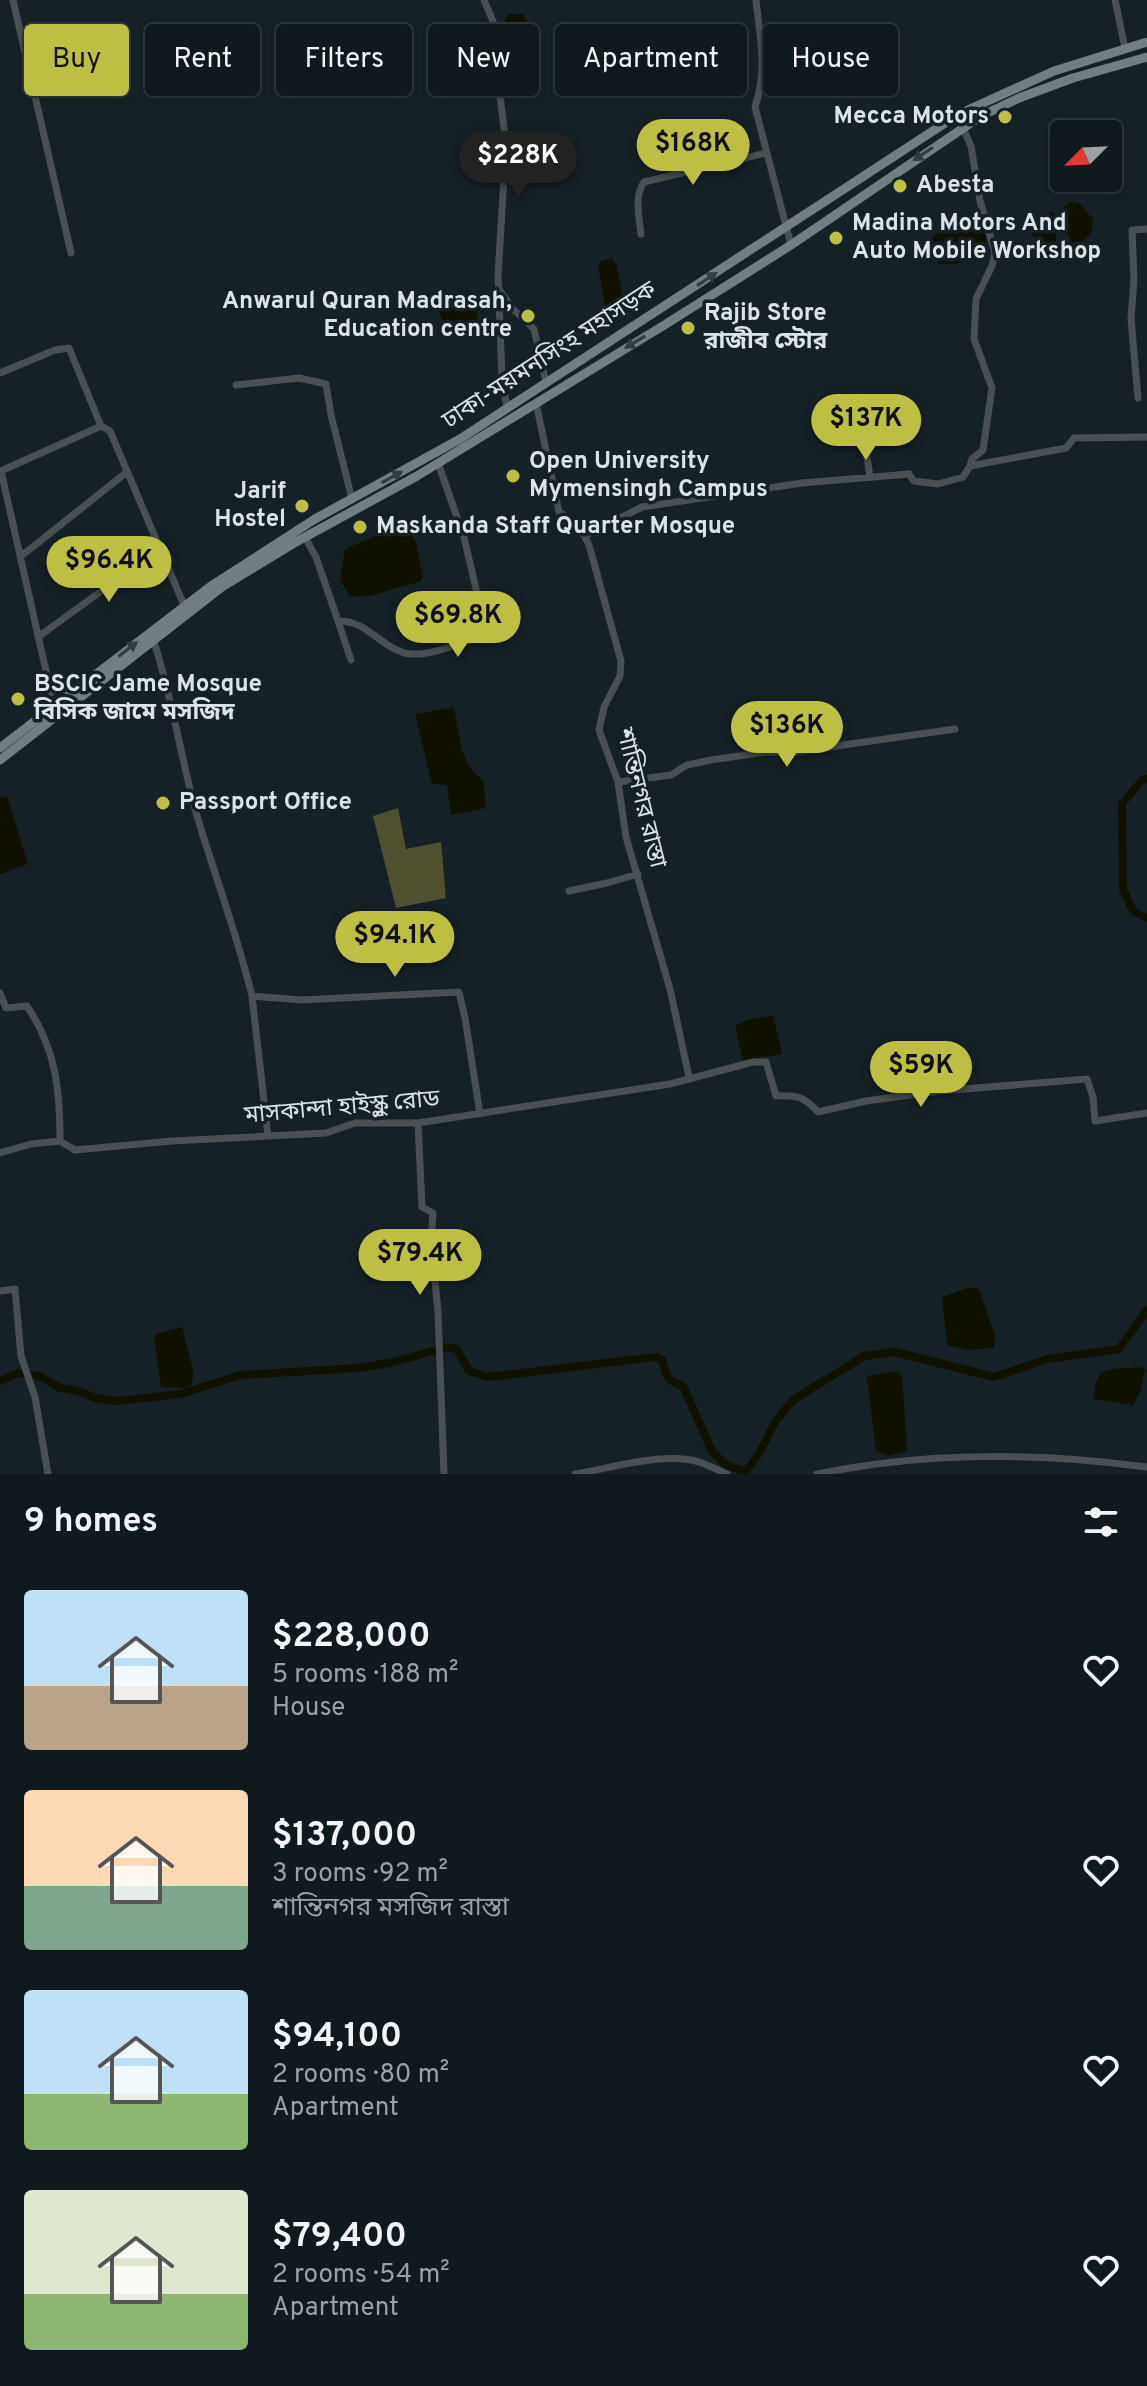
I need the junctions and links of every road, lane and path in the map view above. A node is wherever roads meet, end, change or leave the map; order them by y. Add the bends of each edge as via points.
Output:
1 (13, 0) edge
2 (484, 0) edge
3 (756, 0) edge
4 (1115, 0) edge
5 (1147, 42) edge
6 (1125, 48) junction
7 (1147, 57) edge
8 (963, 128) junction
9 (766, 153) junction
10 (786, 226) junction
11 (1147, 229) edge
12 (641, 234) dead end
13 (791, 245) junction
14 (71, 253) dead end
15 (499, 289) junction
16 (0, 373) edge
17 (546, 382) junction
18 (236, 385) dead end
19 (858, 397) dead end
20 (1138, 398) dead end
21 (536, 403) junction
22 (507, 409) junction
23 (101, 426) junction
24 (1147, 437) edge
25 (438, 463) junction
26 (970, 466) junction
27 (127, 472) junction
28 (870, 477) junction
29 (352, 499) junction
30 (584, 536) junction
31 (305, 537) junction
32 (162, 547) junction
33 (20, 557) junction
34 (184, 605) junction
35 (338, 621) junction
36 (38, 637) junction
37 (154, 642) junction
38 (351, 660) dead end
39 (51, 693) dead end
40 (955, 729) dead end
41 (0, 748) edge
42 (0, 760) edge
43 (618, 782) junction
44 (638, 874) junction
45 (569, 891) dead end
46 (0, 993) edge
47 (252, 996) junction
48 (689, 1077) junction
49 (1147, 1113) edge
50 (480, 1114) junction
51 (418, 1123) junction
52 (268, 1136) junction
53 (60, 1141) junction
54 (0, 1153) edge
55 (0, 1291) edge
56 (1147, 1467) edge
57 (48, 1474) edge
58 (444, 1474) edge
59 (575, 1474) edge
60 (727, 1474) edge
61 (817, 1474) edge

1 - 14 street
2 - 15 street via 495,26 506,145
3 - 9 street via 764,59 755,107
4 - 6 street
5 - 6 main road, ঢাকা-ময়মনসিংহ মহাসড়ক
6 - 10 main road, ঢাকা-ময়মনসিংহ মহাসড়ক via 977,104
7 - 8 main road, ঢাকা-ময়মনসিংহ মহাসড়ক via 1019,98
8 -> 13 main road, ঢাকা-ময়মনসিংহ মহাসড়ক
8 - 26 street via 995,253 977,295 974,339 992,388 983,450
9 - 10 street
9 - 12 street via 644,182 638,199
10 - 13 street
17 -> 10 main road, ঢাকা-ময়মনসিংহ মহাসড়ক
11 - 20 street via 1132,230 1131,319
13 -> 21 main road, ঢাকা-ময়মনসিংহ মহাসড়ক
15 - 17 street via 534,329
15 - 22 street
16 - 23 street via 69,348
17 - 22 main road, ঢাকা-ময়মনসিংহ মহাসড়ক
18 - 29 street via 299,378 326,384
19 - 28 street
21 - 25 main road, ঢাকা-ময়মনসিংহ মহাসড়ক
21 - 30 street, শান্তিনগর রাস্তা via 559,512 578,524
29 -> 22 main road, ঢাকা-ময়মনসিংহ মহাসড়ক
23 - 27 street via 110,431
23 - 33 street via 1,471
24 - 26 street via 1074,438 1066,448
25 - 31 main road, ঢাকা-ময়মনসিংহ মহাসড়ক
25 - 35 street via 467,549 486,632 411,654 353,620
26 - 28 street via 963,477 938,484 914,481 909,474
27 - 32 street
27 - 33 street
28 - 30 street via 642,507
29 - 34 main road, ঢাকা-ময়মনসিংহ মহাসড়ক
30 - 43 street, শান্তিনগর রাস্তা via 621,661 599,730
31 - 35 street
31 - 37 main road, ঢাকা-ময়মনসিংহ মহাসড়ক via 222,587
32 - 34 street
32 - 36 street
33 - 36 street
41 -> 34 main road, ঢাকা-ময়মনসিংহ মহাসড়ক
35 - 38 street
36 - 39 street
37 - 42 main road, ঢাকা-ময়মনসিংহ মহাসড়ক
37 - 47 street via 196,810
40 - 43 street via 711,760 671,775
43 - 44 street, শান্তিনগর রাস্তা
44 - 45 street
44 - 48 street, শান্তিনগর রাস্তা
46 - 53 street via 6,1008 27,1006 42,1028 60,1097
47 - 50 street via 302,1000 459,992
47 - 52 street
48 - 49 street, মাসকান্দা হাইস্কুল রোড via 766,1062 776,1096 798,1095 818,1112 940,1091 1087,1079 1095,1121
48 - 50 street, মাসকান্দা হাইস্কুল রোড
50 - 51 street, মাসকান্দা হাইস্কুল রোড
51 - 52 street, মাসকান্দা হাইস্কুল রোড via 355,1123 326,1133
51 - 58 street via 422,1207 433,1213
52 - 53 street, মাসকান্দা হাইস্কুল রোড via 75,1150
53 - 54 street, মাসকান্দা হাইস্কুল রোড
55 - 57 street via 15,1289 21,1356 35,1397
56 - 61 street via 998,1458 862,1465
59 - 60 street via 684,1459

